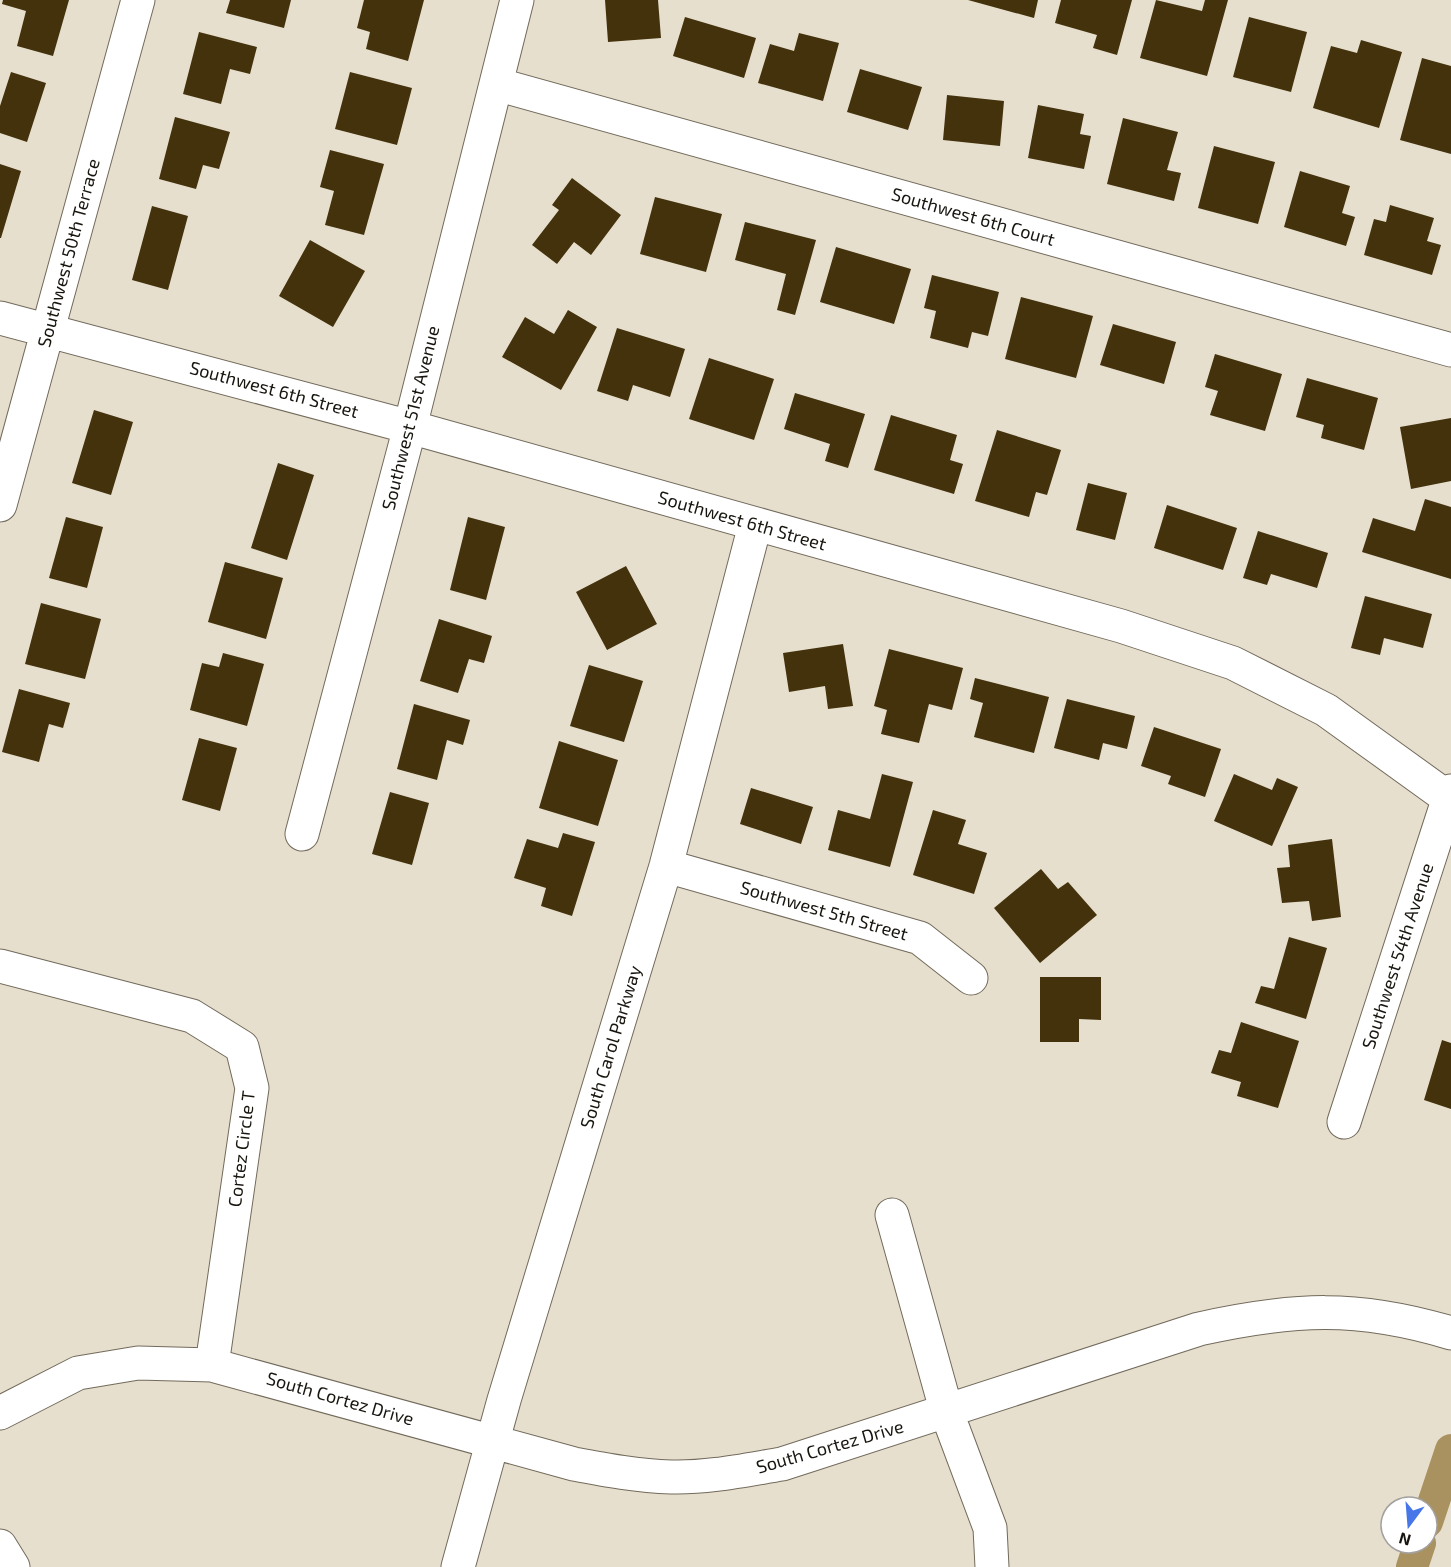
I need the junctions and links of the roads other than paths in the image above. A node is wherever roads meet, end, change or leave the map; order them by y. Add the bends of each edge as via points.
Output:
1 (138, 0) edge
2 (517, 0) edge
3 (496, 84) junction
4 (0, 318) edge
5 (48, 330) junction
6 (1451, 350) edge
7 (410, 427) junction
8 (0, 505) edge
9 (755, 525) junction
10 (1450, 796) edge
11 (302, 834) dead end
12 (666, 866) junction
13 (0, 966) edge
14 (971, 978) dead end
15 (1344, 1122) dead end
16 (892, 1215) dead end
17 (1451, 1333) edge
18 (212, 1365) junction
19 (0, 1413) edge
20 (947, 1413) junction
21 (493, 1442) junction
22 (0, 1546) edge
23 (13, 1567) edge
24 (458, 1567) edge
25 (992, 1567) edge

1 - 5 street, Southwest 50th Terrace
2 - 3 street, Southwest 51st Avenue
3 - 6 street, Southwest 6th Court
3 - 7 street, Southwest 51st Avenue
4 - 5 street, Southwest 6th Street
5 - 7 street, Southwest 6th Street
5 - 8 street, Southwest 50th Terrace
7 - 9 street, Southwest 6th Street
7 - 11 street, Southwest 51st Avenue
9 - 10 street, Southwest 6th Street via 1121,626 1233,663 1326,710
9 - 12 street, South Carol Parkway
10 - 15 street, Southwest 54th Avenue
12 - 14 street, Southwest 5th Street via 920,939
12 - 21 street, South Carol Parkway
13 - 18 street, Cortez Circle T via 192,1016 242,1047 252,1088
16 - 20 street
17 - 20 street, South Cortez Drive via 1416,1322 1365,1314 1309,1311 1250,1318 1199,1329
18 - 19 street, South Cortez Drive via 138,1363 78,1373
18 - 21 street, South Cortez Drive
20 - 21 street, South Cortez Drive via 782,1464 726,1474 672,1477 617,1472
20 - 25 street via 990,1528
21 - 24 street, South Carol Parkway
22 - 23 street

